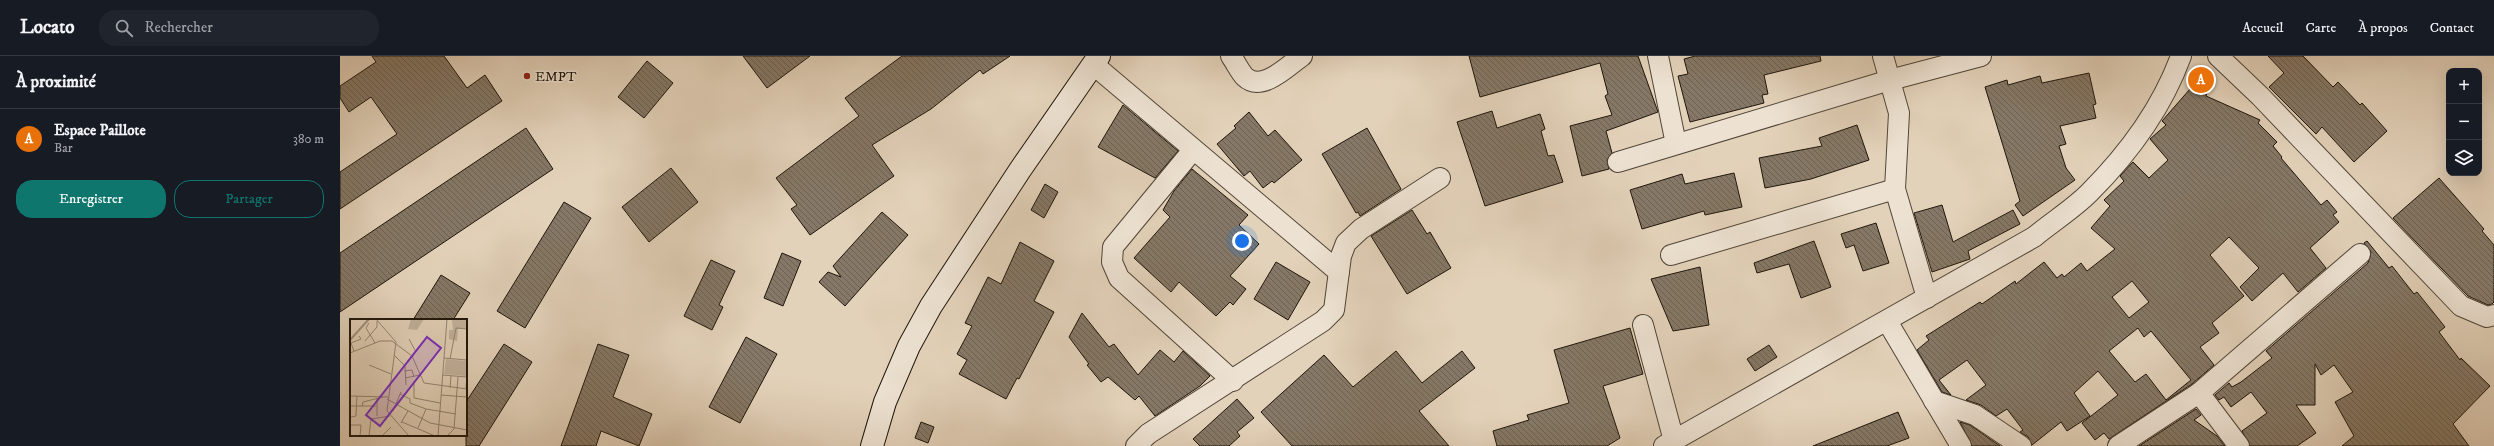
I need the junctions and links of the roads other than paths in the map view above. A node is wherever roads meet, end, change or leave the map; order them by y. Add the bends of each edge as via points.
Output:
1 (1231, 56) edge
2 (1302, 56) edge
3 (1658, 56) edge
4 (1883, 56) edge
5 (1981, 56) edge
6 (2181, 56) edge
7 (2218, 56) edge
8 (1097, 61) edge
9 (1890, 80) junction
10 (1676, 144) junction
11 (1193, 150) junction
12 (1618, 162) dead end
13 (1440, 178) dead end
14 (1895, 189) junction
15 (2360, 254) dead end
16 (1671, 255) dead end
17 (1339, 272) junction
18 (1928, 298) junction
19 (2494, 315) edge
20 (1887, 321) junction
21 (1643, 325) dead end
22 (1233, 381) junction
23 (2199, 392) junction
24 (1934, 401) junction
25 (1669, 443) edge
26 (872, 446) edge
27 (1136, 446) edge
28 (1961, 446) edge
29 (2021, 446) edge
30 (2118, 446) edge
31 (2239, 446) edge

1 - 2 street via 1246,78 1256,82 1266,81
3 - 10 street
4 - 9 street
5 - 9 street
6 - 18 street via 2170,85 2130,148 2088,194 2034,236
7 - 19 street via 2260,96 2461,306 2487,317
8 - 11 street
8 - 26 main road via 1020,170 931,306 909,346 885,402
9 - 10 street
9 - 14 street via 1899,113
10 - 12 street
11 - 17 street
11 - 22 street via 1113,246 1112,262 1119,278
13 - 17 street via 1361,229 1346,243
14 - 16 street
14 - 18 street
15 - 23 street
17 - 22 street via 1334,310 1323,321
18 - 20 street
20 - 24 street
20 - 25 street
21 - 25 street
22 - 27 street via 1148,434
23 - 30 street
23 - 31 street
24 - 28 street
24 - 29 street via 1976,415

